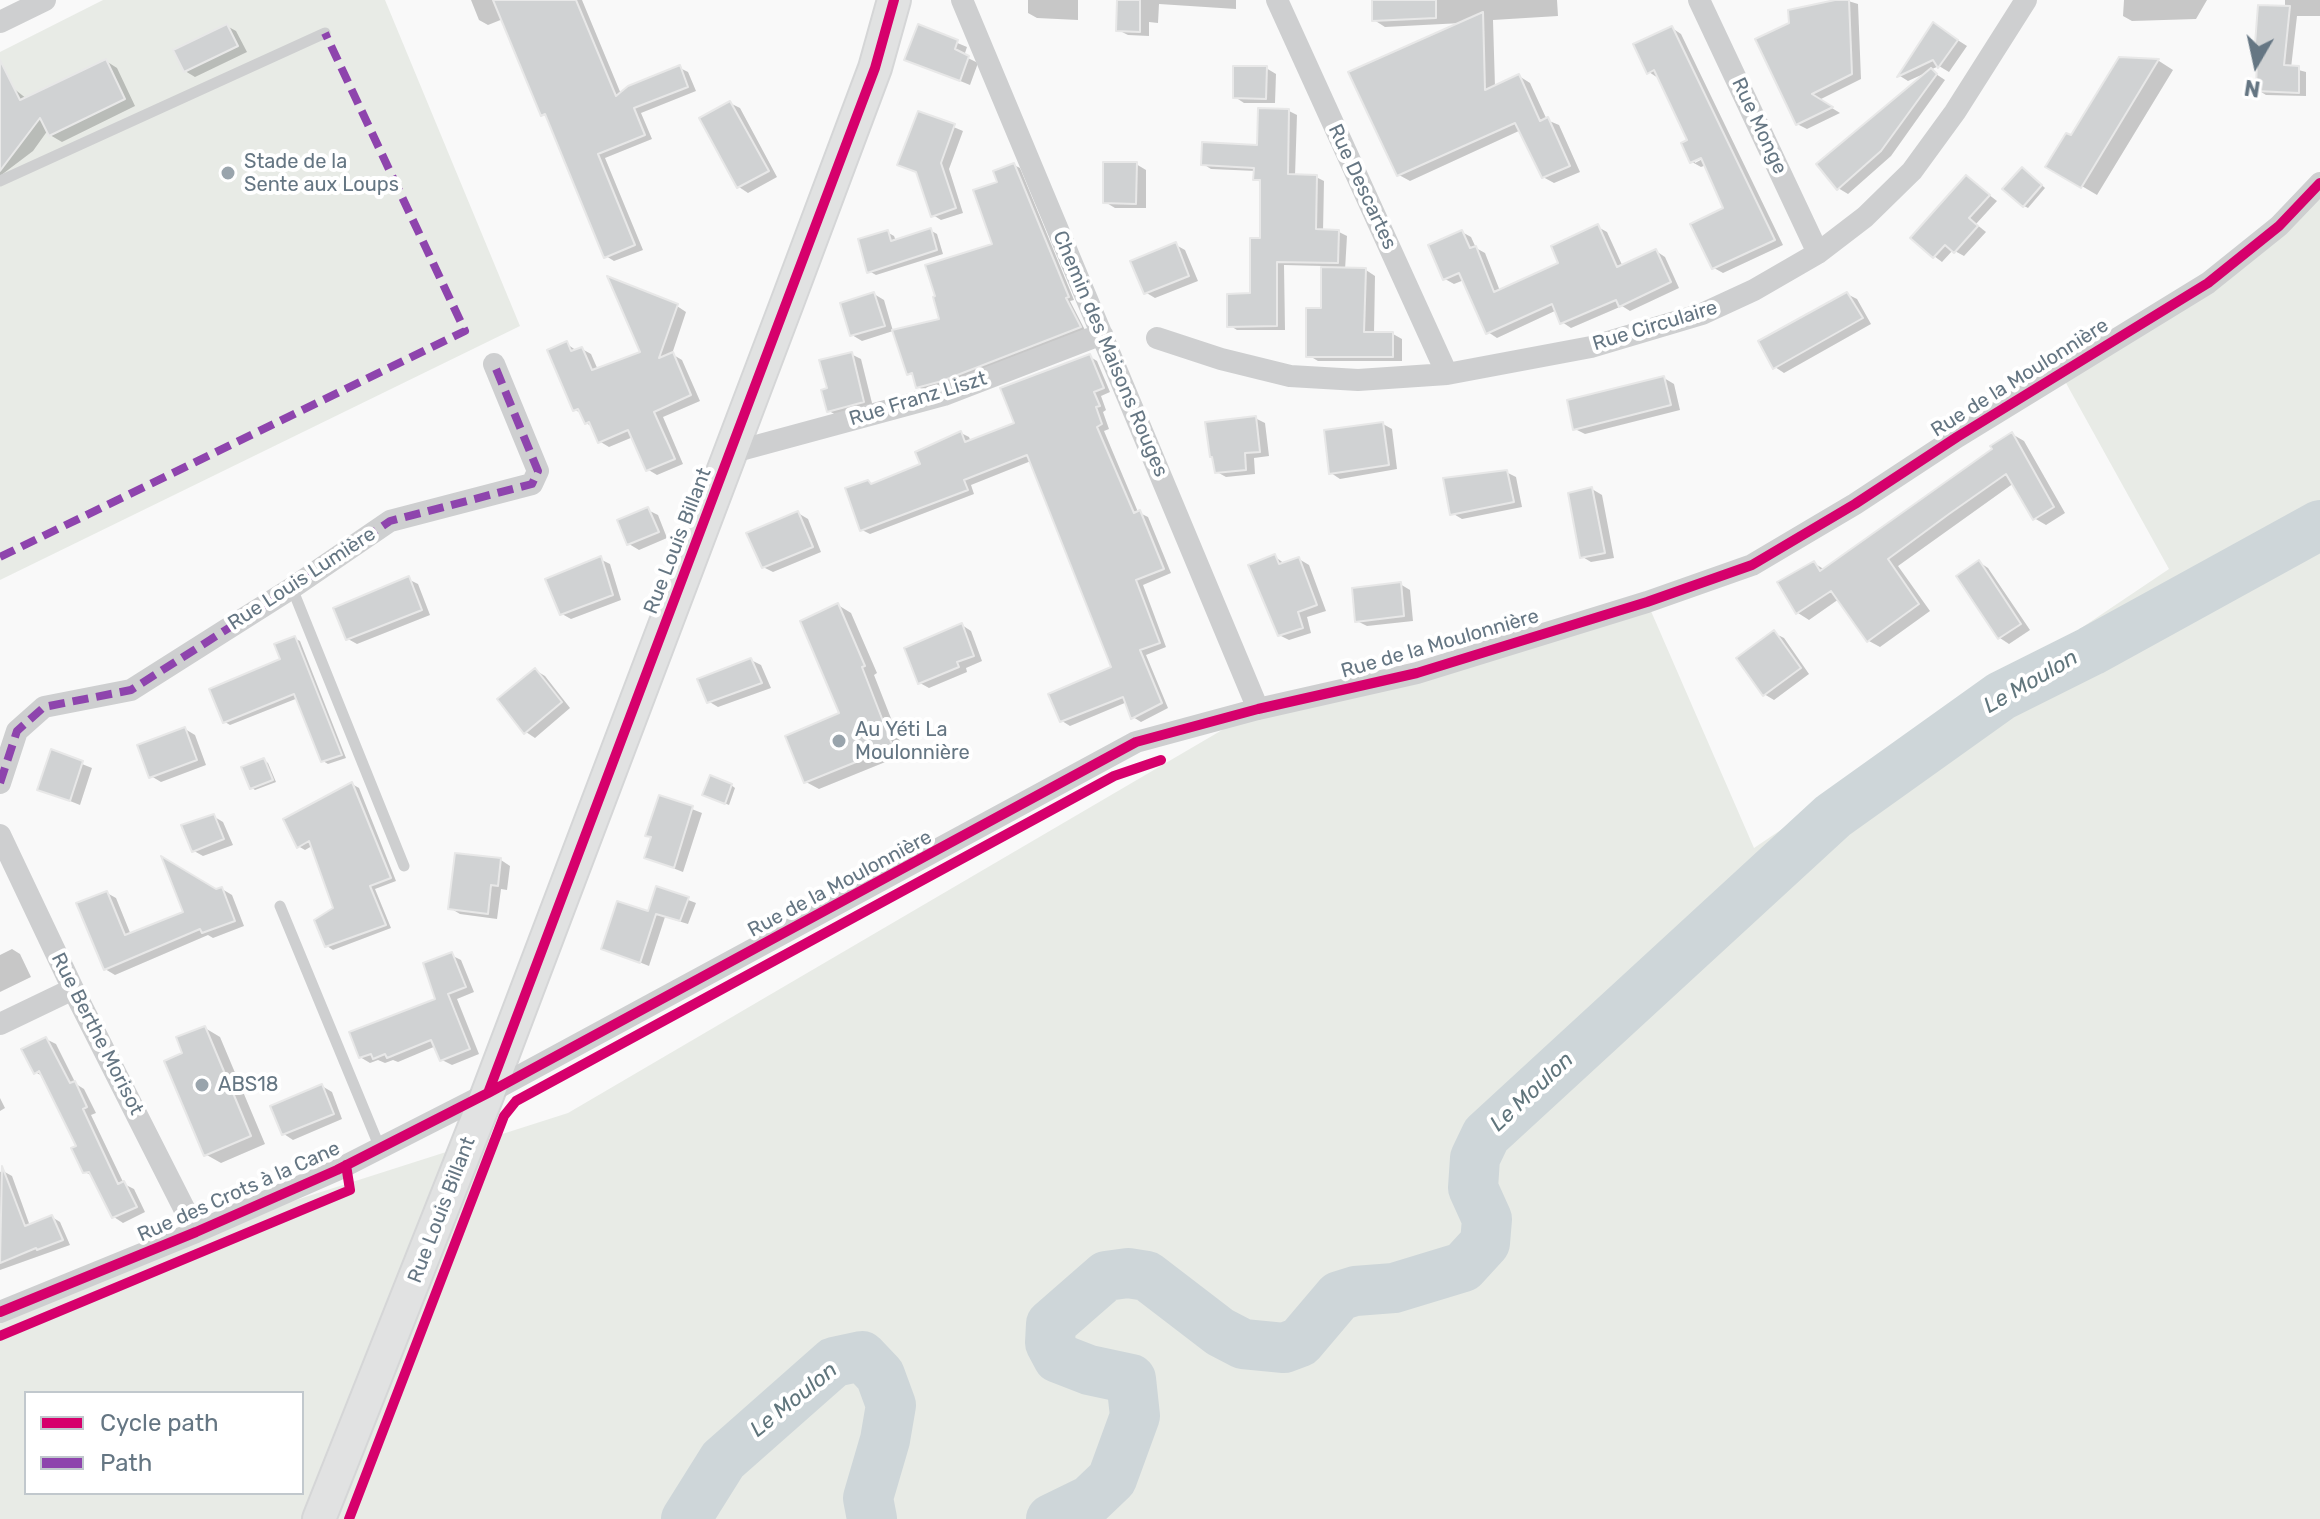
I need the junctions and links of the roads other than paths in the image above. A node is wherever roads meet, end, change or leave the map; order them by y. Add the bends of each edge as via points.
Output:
1 (45, 0) edge
2 (894, 0) edge
3 (962, 0) edge
4 (1277, 0) edge
5 (1699, 0) edge
6 (2026, 0) edge
7 (0, 22) edge
8 (325, 33) dead end
9 (0, 181) edge
10 (2320, 183) edge
11 (1818, 253) junction
12 (1102, 334) junction
13 (1157, 338) dead end
14 (494, 364) dead end
15 (1447, 374) junction
16 (730, 453) junction
17 (292, 588) junction
18 (1258, 709) junction
19 (0, 783) edge
20 (0, 835) edge
21 (404, 866) dead end
22 (280, 906) dead end
23 (73, 989) junction
24 (0, 1024) edge
25 (488, 1093) junction
26 (380, 1148) junction
27 (196, 1232) junction
28 (0, 1312) edge
29 (319, 1519) edge

1 - 7 street
2 - 16 street, Rue Louis Billant via 875,68
3 - 12 street, Chemin des Maisons Rouges
4 - 15 street, Rue Descartes
5 - 11 street, Rue Monge
6 - 11 street, Rue Circulaire via 1912,171
8 - 9 lane
10 - 18 street, Rue de la Moulonnière via 2279,226 2208,283 1752,565 1417,673
11 - 15 street, Rue Circulaire via 1689,319 1591,347
12 - 16 street, Rue Franz Liszt via 944,395
12 - 18 street, Chemin des Maisons Rouges
13 - 15 street, Rue Circulaire via 1290,376 1358,380
14 - 17 street, Rue Louis Lumière via 538,471 532,484 390,521
16 - 25 street, Rue Louis Billant
17 - 19 street, Rue Louis Lumière via 131,690 44,707 17,731
17 - 21 lane
18 - 25 street, Rue de la Moulonnière via 1136,742
20 - 23 street, Rue Berthe Morisot
22 - 26 lane
23 - 24 street
23 - 27 street, Rue Berthe Morisot
25 - 26 street, Rue des Crots à la Cane
25 - 29 street, Rue Louis Billant
26 - 27 street, Rue des Crots à la Cane
27 - 28 street, Rue des Crots à la Cane

